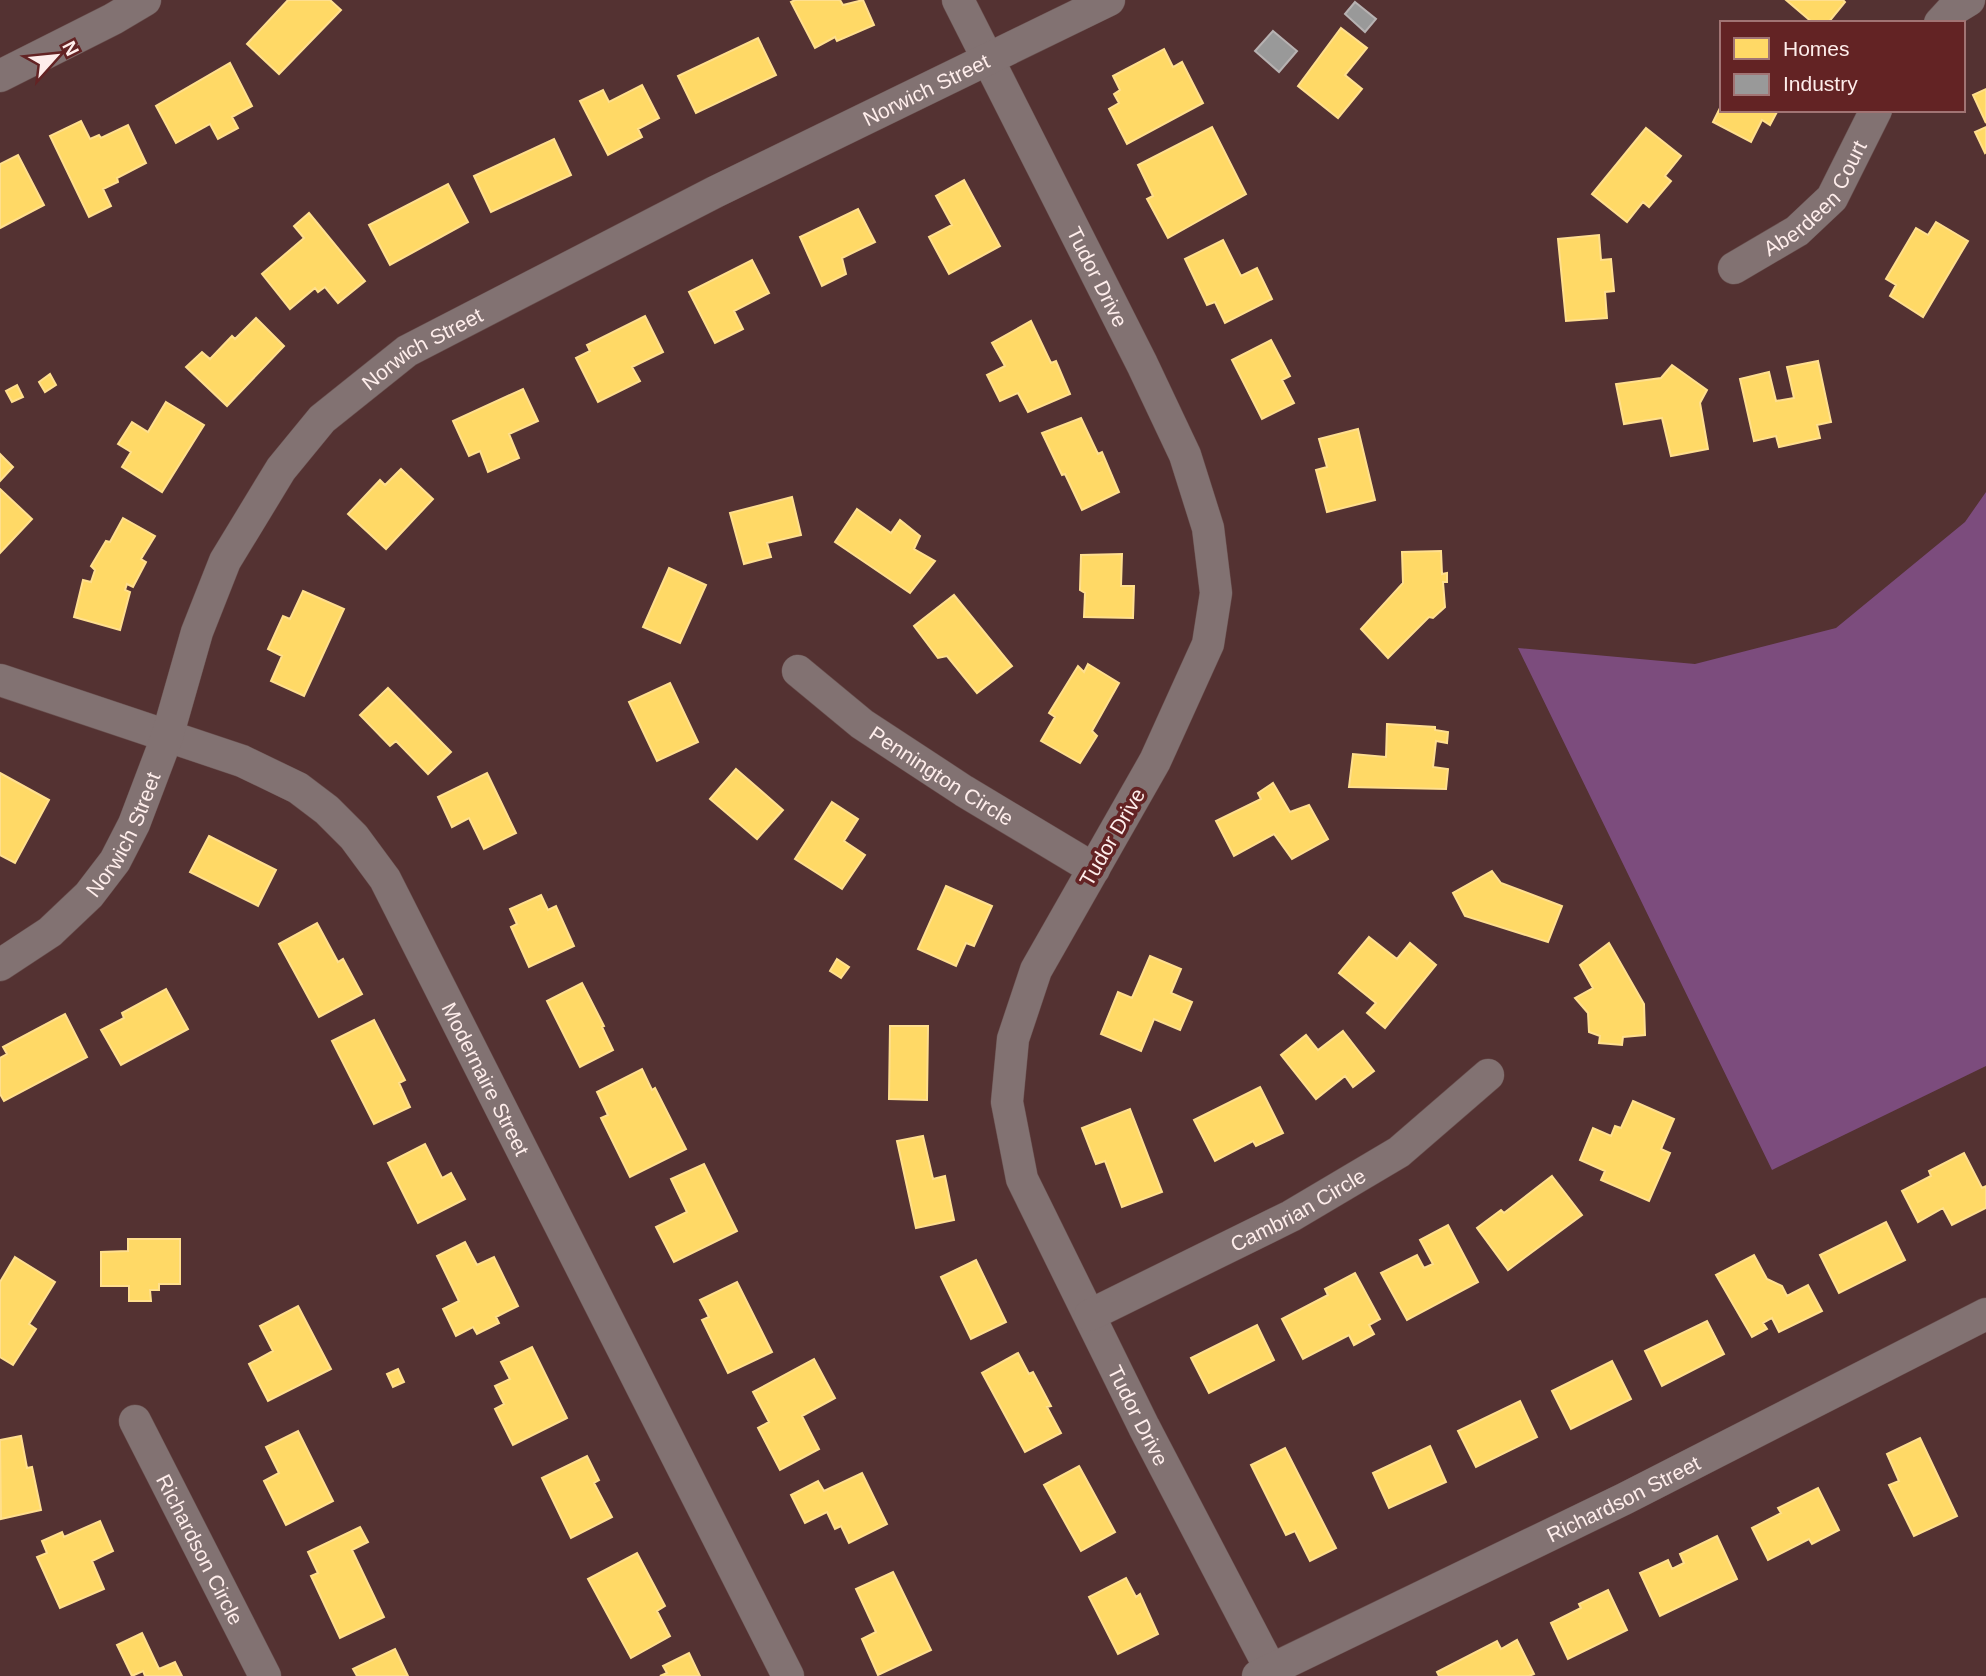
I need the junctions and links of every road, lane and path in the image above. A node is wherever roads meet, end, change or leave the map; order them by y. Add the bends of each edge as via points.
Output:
1 (145, 0) edge
2 (958, 0) edge
3 (1109, 0) edge
4 (1969, 0) edge
5 (1942, 21) edge
6 (988, 60) junction
7 (0, 76) edge
8 (1875, 112) edge
9 (1734, 268) dead end
10 (798, 670) dead end
11 (0, 680) edge
12 (167, 737) junction
13 (1094, 869) junction
14 (0, 965) edge
15 (1488, 1075) dead end
16 (1986, 1314) edge
17 (1090, 1315) junction
18 (135, 1421) dead end
19 (1264, 1673) edge
20 (265, 1676) edge
21 (788, 1676) edge

1 - 7 street
2 - 6 street, Tudor Drive
3 - 6 street, Norwich Street
4 - 5 street
6 - 12 street, Norwich Street via 715,192 407,351 321,419 281,469 225,561 197,632
6 - 13 street, Tudor Drive via 1180,444 1208,528 1216,593 1208,644 1155,761
8 - 9 street, Aberdeen Court via 1832,198 1797,231
10 - 13 street, Pennington Circle via 874,731
11 - 12 street, Modernaire Street
12 - 14 street, Norwich Street via 115,861 89,895 50,932
12 - 21 street, Modernaire Street via 242,761 298,788 354,837 385,878
13 - 17 street, Tudor Drive via 1036,971 1013,1039 1006,1102 1023,1179
15 - 17 street, Cambrian Circle via 1399,1152 1291,1216
16 - 19 street, Richardson Street via 1624,1499
17 - 19 street, Tudor Drive
18 - 20 street, Richardson Circle

